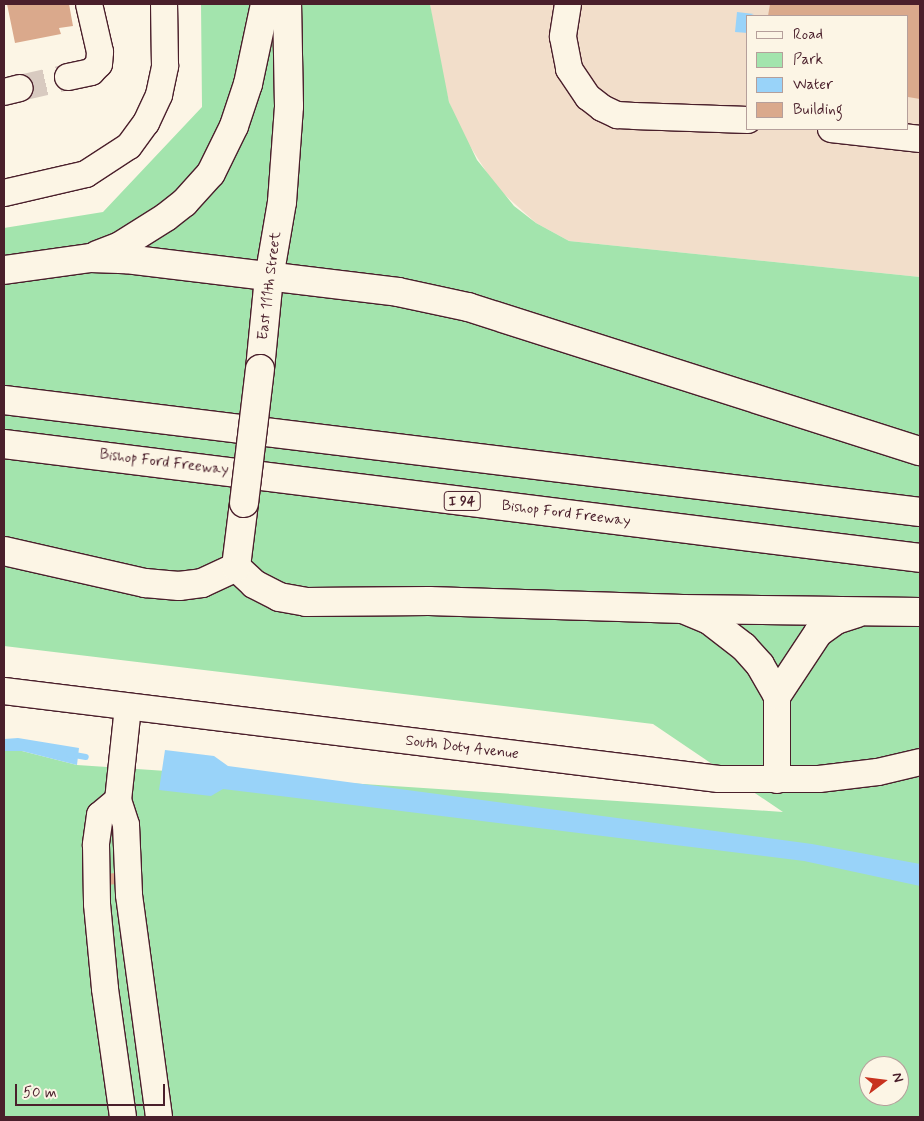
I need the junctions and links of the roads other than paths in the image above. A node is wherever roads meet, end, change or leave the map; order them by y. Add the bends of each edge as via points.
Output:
1 (89, 4) edge
2 (164, 4) edge
3 (265, 4) edge
4 (287, 4) edge
5 (568, 4) edge
6 (68, 78) tunnel mouth
7 (746, 120) edge
8 (840, 130) edge
9 (920, 139) edge
10 (4, 193) edge
11 (91, 258) junction
12 (4, 270) edge
13 (269, 278) junction
14 (4, 400) edge
15 (4, 444) edge
16 (920, 451) edge
17 (75, 452) junction
18 (4, 459) edge
19 (920, 512) edge
20 (4, 551) edge
21 (920, 558) edge
22 (236, 567) junction
23 (683, 610) junction
24 (864, 611) junction
25 (920, 612) edge
26 (4, 691) edge
27 (777, 695) junction
28 (128, 707) junction
29 (920, 762) edge
30 (777, 780) junction
31 (118, 800) junction
32 (123, 1117) edge
33 (159, 1117) edge

1 - 6 street via 100,52 99,64 91,72
2 - 10 street via 166,66 160,95 129,146 86,174
3 - 11 main road via 248,84 234,126 211,173 166,217 120,246
4 - 13 main road, East 111th Street via 289,106 282,202
5 - 7 street via 563,37 569,69 588,97 602,108 617,115
8 - 9 street
11 - 12 main road
11 - 13 main road via 161,262
13 - 16 main road via 398,292 468,307
13 - 22 main road, East 111th Street, bridge
14 - 19 main road
15 - 17 main road, Bishop Ford Freeway / I 94
17 - 18 main road
17 - 21 main road, Bishop Ford Freeway / I 94
20 - 22 main road via 145,583 179,586 202,583
22 - 23 main road via 254,584 279,597 306,602 429,601
23 - 24 main road
23 - 27 main road via 709,620 738,642 760,665
24 - 25 main road
24 - 27 main road via 836,620 818,633
26 - 28 street, South Doty Avenue
27 - 30 street
28 - 30 street, South Doty Avenue via 719,779
28 - 31 street
29 - 30 street, South Doty Avenue via 878,772
31 - 32 street via 100,815 96,845 97,904 105,989
31 - 33 street via 126,825 130,904

